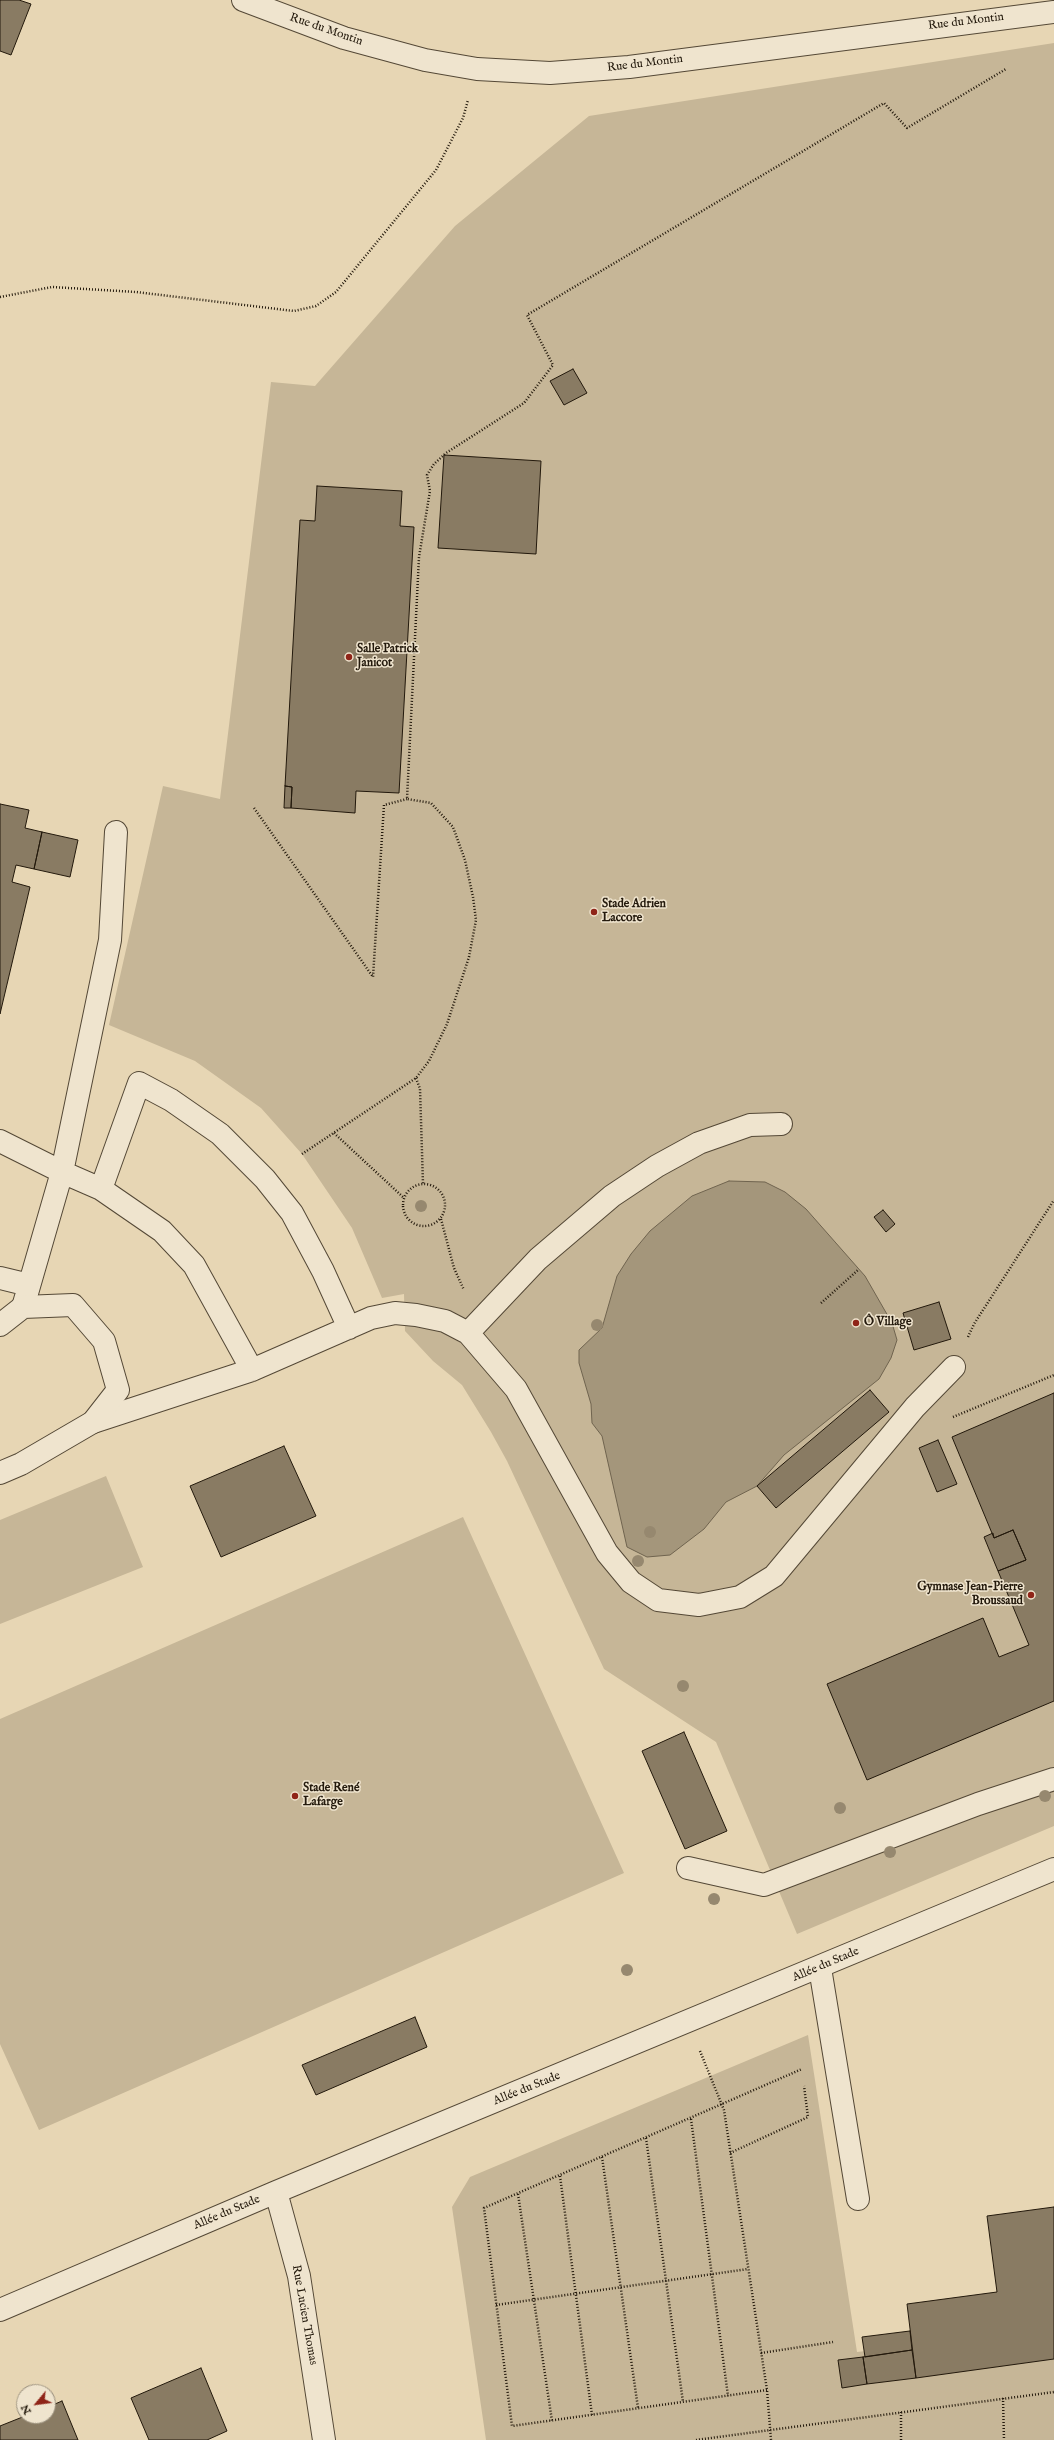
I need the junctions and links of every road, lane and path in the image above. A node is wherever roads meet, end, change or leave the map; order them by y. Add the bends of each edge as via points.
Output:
1 (243, 0) edge
2 (1047, 8) edge
3 (477, 69) junction
4 (1006, 69) dead end
5 (0, 297) edge
6 (407, 800) junction
7 (254, 808) dead end
8 (116, 832) dead end
9 (416, 1078) junction
10 (780, 1124) dead end
11 (334, 1133) junction
12 (0, 1141) edge
13 (302, 1154) dead end
14 (62, 1172) junction
15 (423, 1184) junction
16 (101, 1189) junction
17 (404, 1198) junction
18 (1054, 1200) edge
19 (441, 1219) junction
20 (858, 1269) dead end
21 (0, 1278) edge
22 (29, 1285) junction
23 (821, 1303) dead end
24 (23, 1307) junction
25 (0, 1325) edge
26 (474, 1326) junction
27 (349, 1328) junction
28 (954, 1367) joint
29 (252, 1370) junction
30 (1054, 1375) edge
31 (947, 1420) dead end
32 (93, 1422) junction
33 (0, 1473) edge
34 (1054, 1779) edge
35 (688, 1868) dead end
36 (1054, 1869) edge
37 (820, 1968) junction
38 (688, 2023) junction
39 (802, 2075) dead end
40 (803, 2082) dead end
41 (722, 2105) junction
42 (691, 2118) junction
43 (646, 2138) junction
44 (730, 2153) junction
45 (602, 2157) junction
46 (560, 2176) junction
47 (276, 2192) junction
48 (518, 2194) junction
49 (858, 2199) dead end
50 (748, 2269) junction
51 (712, 2274) junction
52 (666, 2281) junction
53 (621, 2287) junction
54 (576, 2294) junction
55 (534, 2300) junction
56 (496, 2305) junction
57 (0, 2310) edge
58 (834, 2342) dead end
59 (761, 2353) junction
60 (767, 2390) junction
61 (1054, 2392) edge
62 (728, 2396) junction
63 (1003, 2398) junction
64 (683, 2402) junction
65 (638, 2408) junction
66 (901, 2412) junction
67 (592, 2415) junction
68 (552, 2421) junction
69 (770, 2431) junction
70 (715, 2439) edge
71 (324, 2440) edge
72 (696, 2440) edge
73 (771, 2440) edge
74 (901, 2440) edge
75 (1004, 2440) edge

1 - 3 street, Rue du Montin via 344,38 425,60
2 - 3 street, Rue du Montin via 628,67 550,73
3 - 5 path via 463,118 436,170 336,292 316,306 294,311 136,292 52,287
4 - 6 path via 907,128 884,103 527,315 553,365 524,404 446,453 434,464 428,475 430,491 419,558
6 - 7 path via 384,805 373,977
6 - 9 path via 431,803 453,827 465,860 476,920 470,957 447,1024 429,1061
8 - 14 street via 110,940
9 - 11 path
9 - 15 path via 420,1089
10 - 26 street via 750,1125 698,1143 657,1166 612,1196 579,1223 538,1259
11 - 13 path
11 - 17 path
12 - 14 street
14 - 16 street
14 - 22 street
15 - 17 path via 411,1188
15 - 19 path via 435,1186 443,1195 446,1208
16 - 27 street via 139,1083 171,1100 220,1134 265,1179 292,1213 323,1271
16 - 29 street via 162,1231 194,1265
17 - 19 path via 403,1210 409,1221 419,1227 432,1226
18 - 28 path via 974,1324
19 - 26 path via 454,1268
20 - 23 path
21 - 22 street
22 - 24 street
24 - 25 street
24 - 32 street via 73,1305 104,1341 118,1390
26 - 27 street via 395,1313 371,1318
26 - 28 street via 516,1389 607,1554 631,1582 658,1600 699,1605 740,1597 774,1576 915,1406
27 - 29 street
29 - 32 street
30 - 31 path
32 - 33 street via 21,1464
34 - 35 street via 978,1804 764,1885
36 - 37 street, Allée du Stade
37 - 38 street, Allée du Stade
37 - 49 street
38 - 41 path
38 - 47 street, Allée du Stade
39 - 41 path via 801,2068
40 - 44 path via 808,2117
41 - 42 path
41 - 44 path
42 - 43 path
42 - 51 path
43 - 45 path
43 - 52 path
44 - 50 path
45 - 46 path
45 - 53 path
46 - 48 path
46 - 54 path
47 - 57 street, Allée du Stade
47 - 71 street, Rue Lucien Thomas via 299,2276
48 - 55 path
48 - 56 path via 484,2208
50 - 51 path
50 - 59 path
51 - 52 path
51 - 62 path
52 - 53 path
52 - 64 path
53 - 54 path
53 - 65 path
54 - 55 path
54 - 67 path
55 - 56 path
55 - 68 path
56 - 68 path via 512,2426
58 - 59 path
59 - 60 path
60 - 62 path
60 - 69 path
61 - 63 path
62 - 64 path
63 - 66 path
63 - 75 path
64 - 65 path
65 - 67 path
66 - 69 path
66 - 74 path
67 - 68 path
69 - 70 path
69 - 73 path
70 - 72 path

